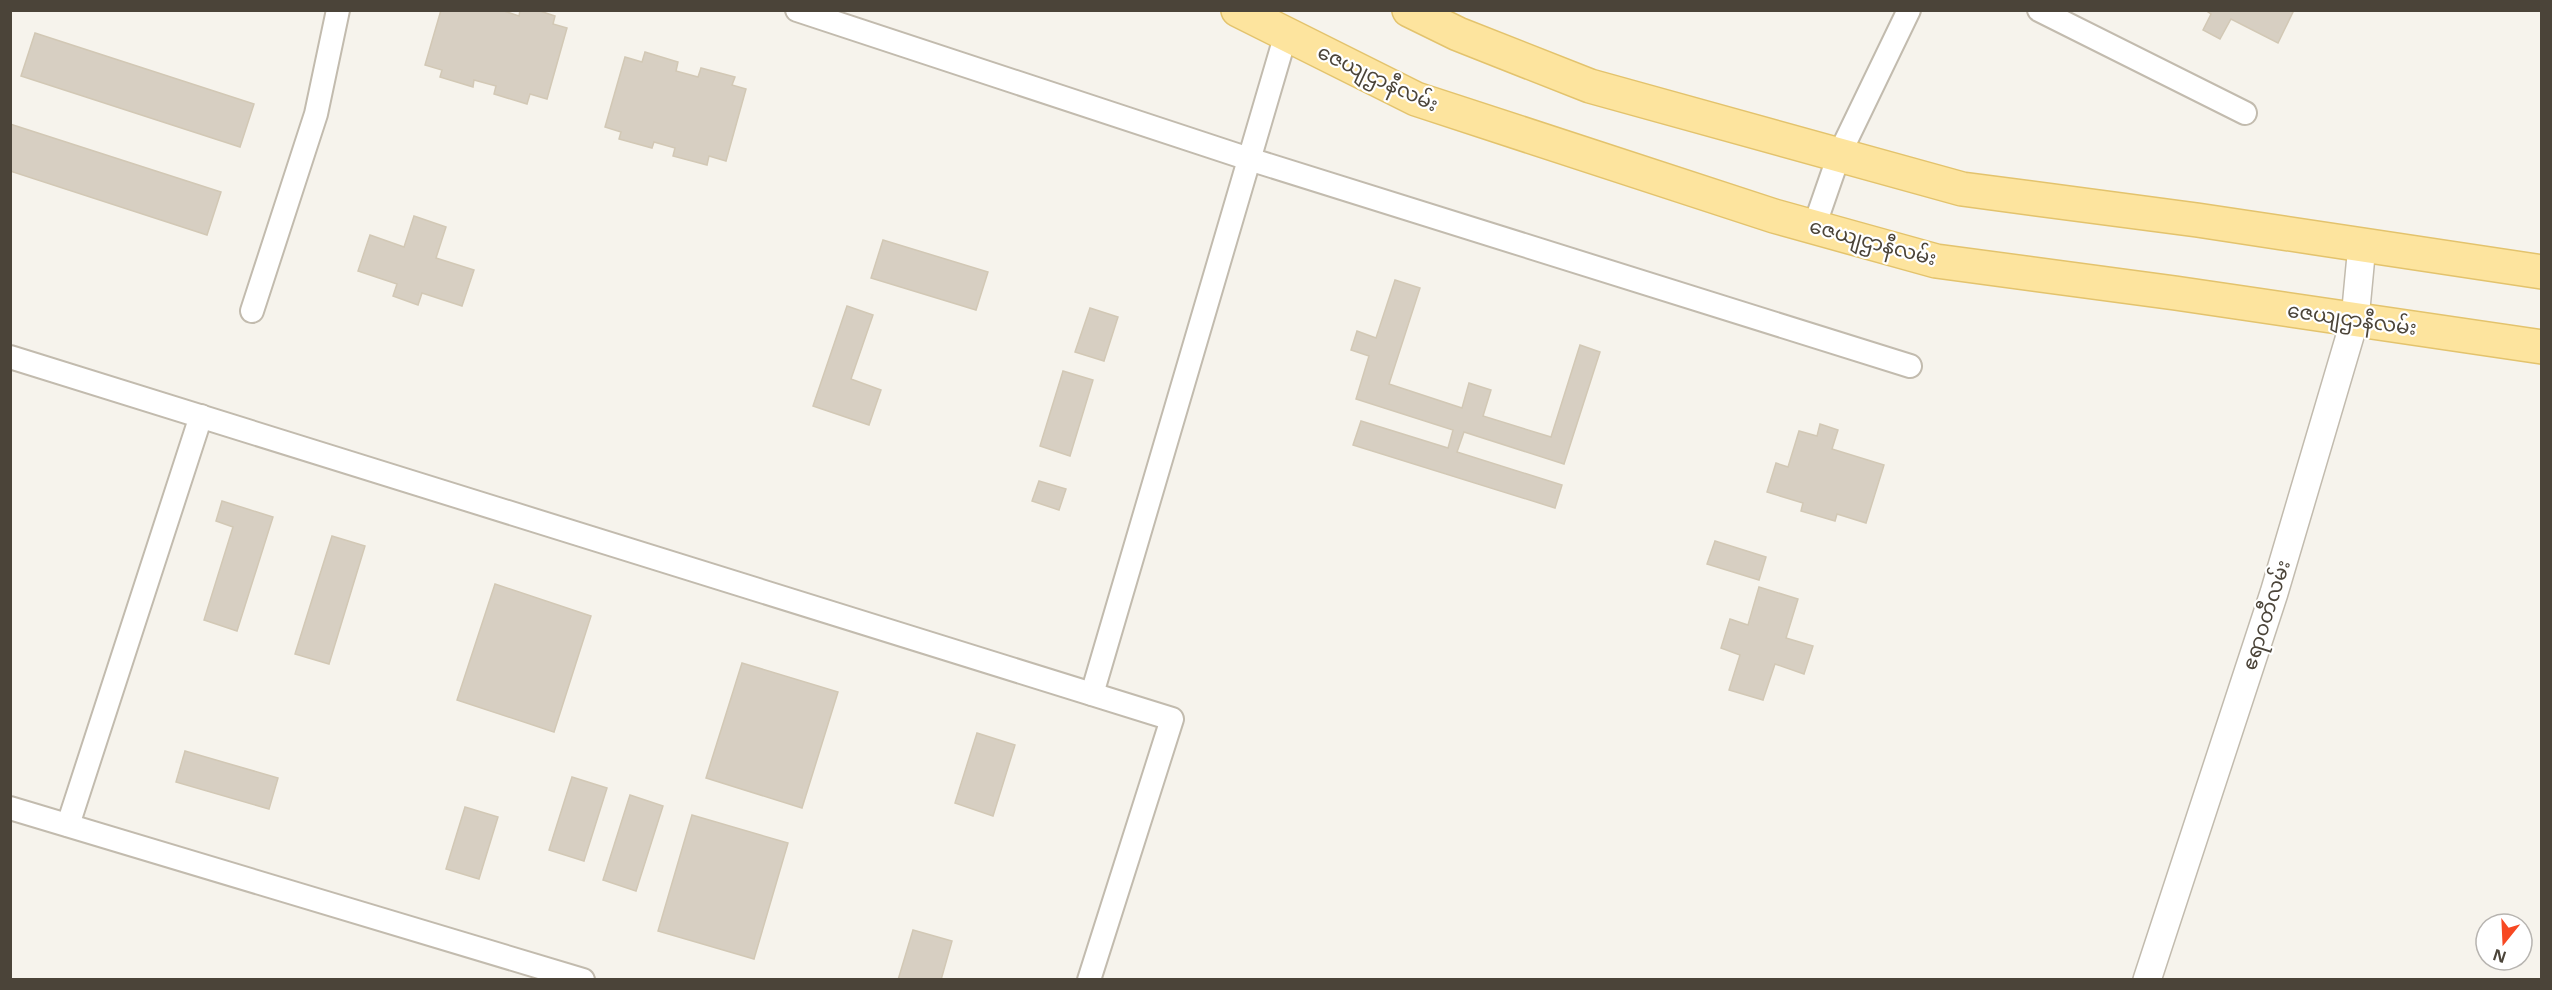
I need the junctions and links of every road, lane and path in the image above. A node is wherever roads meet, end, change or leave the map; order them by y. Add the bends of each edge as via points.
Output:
1 (338, 10) edge
2 (796, 10) edge
3 (1238, 10) edge
4 (1409, 10) edge
5 (1909, 10) edge
6 (2039, 10) edge
7 (1286, 34) junction
8 (2245, 113) dead end
9 (1839, 155) junction
10 (1249, 159) junction
11 (1814, 227) junction
12 (2362, 245) junction
13 (2541, 272) edge
14 (252, 311) dead end
15 (2355, 319) junction
16 (2541, 347) edge
17 (10, 357) edge
18 (1910, 366) dead end
19 (201, 416) junction
20 (1092, 694) junction
21 (10, 808) edge
22 (68, 825) junction
23 (583, 980) edge
24 (1089, 980) edge
25 (2147, 980) edge

1 - 14 street via 316,114
2 - 10 street
3 - 7 main road, ဇေယျဌာနီလမ်း
4 - 9 main road via 1458,34 1590,86
5 - 9 street
6 - 8 street
7 - 10 street
7 - 11 main road, ဇေယျဌာနီလမ်း via 1416,99
9 - 11 street
9 - 12 main road via 1962,189
10 - 18 street
10 - 20 street
11 - 15 main road, ဇေယျဌာနီလမ်း via 1936,261
12 - 13 main road
12 - 15 street, ဧရာဝတီလမ်း
15 - 16 main road, ဇေယျဌာနီလမ်း
15 - 25 street, ဧရာဝတီလမ်း via 2274,593
17 - 19 street
19 - 20 street
19 - 22 street
20 - 24 street via 1172,719
21 - 22 street
22 - 23 street

